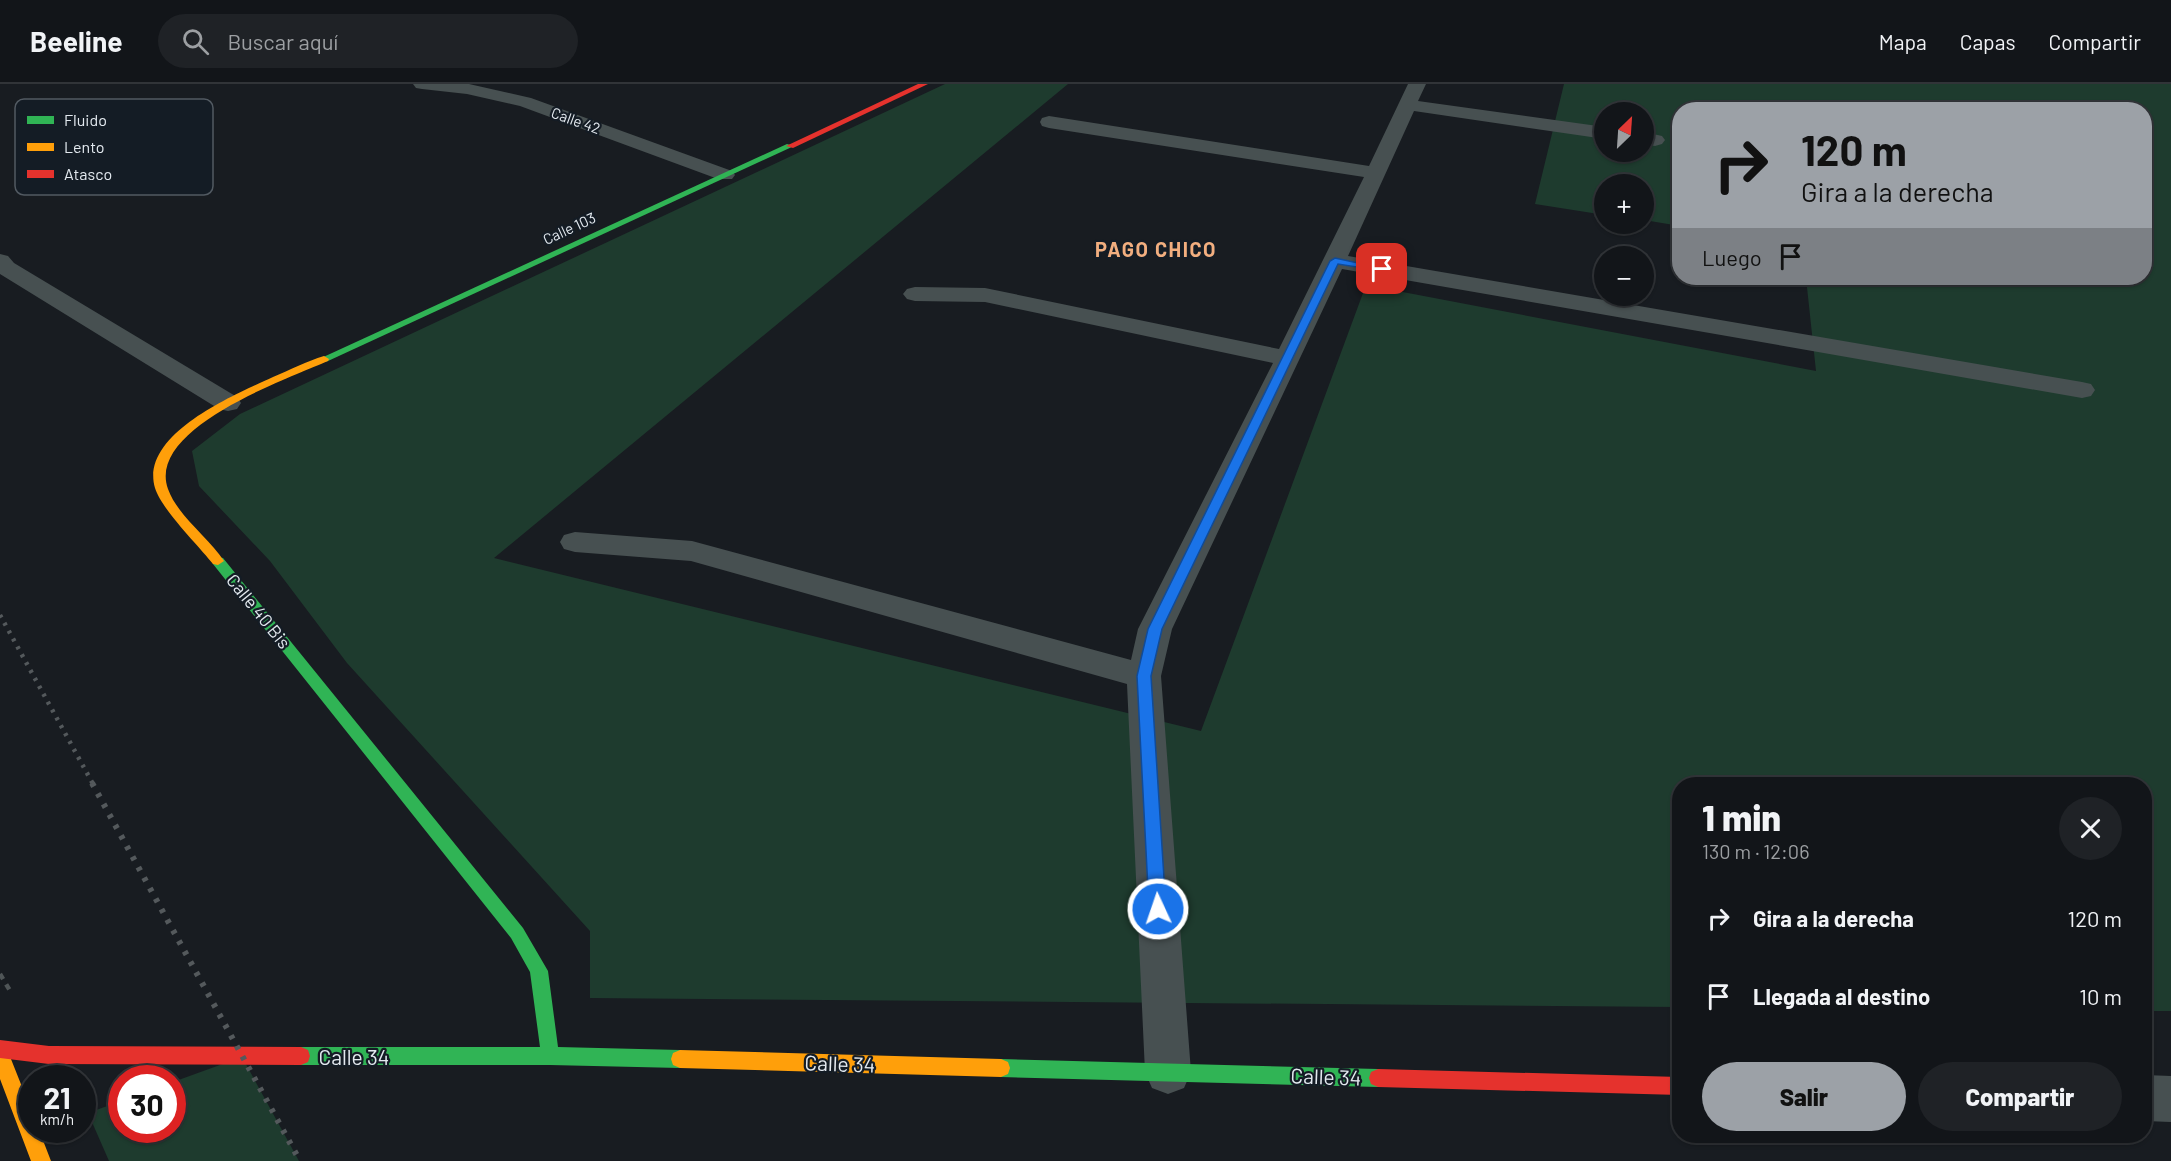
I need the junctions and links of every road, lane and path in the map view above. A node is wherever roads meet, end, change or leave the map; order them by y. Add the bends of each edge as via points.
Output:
1 (422, 84) edge
2 (924, 84) edge
3 (1412, 95) edge
4 (1049, 122) dead end
5 (1594, 131) edge
6 (1376, 173) junction
7 (725, 175) junction
8 (0, 261) edge
9 (1335, 261) junction
10 (915, 294) dead end
11 (1287, 358) junction
12 (2082, 390) dead end
13 (228, 403) junction
14 (575, 542) dead end
15 (1144, 676) junction
16 (0, 1049) edge
17 (0, 1055) edge
18 (550, 1056) junction
19 (1168, 1072) junction
20 (1672, 1086) edge
21 (2152, 1098) edge
22 (2171, 1099) edge
23 (41, 1161) edge

1 - 7 street, Calle 42 via 525,102
2 - 7 street, Calle 103
3 - 5 street
3 - 6 street
4 - 6 street
6 - 9 street
7 - 13 street, Calle 103
8 - 13 street
9 - 11 street
9 - 12 street
10 - 11 street via 985,295
11 - 15 street via 1155,629
13 - 18 street, Calle 40 Bis via 169,447 160,463 162,491 517,933 539,971
14 - 15 street via 692,551
15 - 19 street
16 - 18 street, Calle 34 via 60,1055
17 - 23 street
18 - 19 street, Calle 34
19 - 20 street, Calle 34
21 - 22 street

